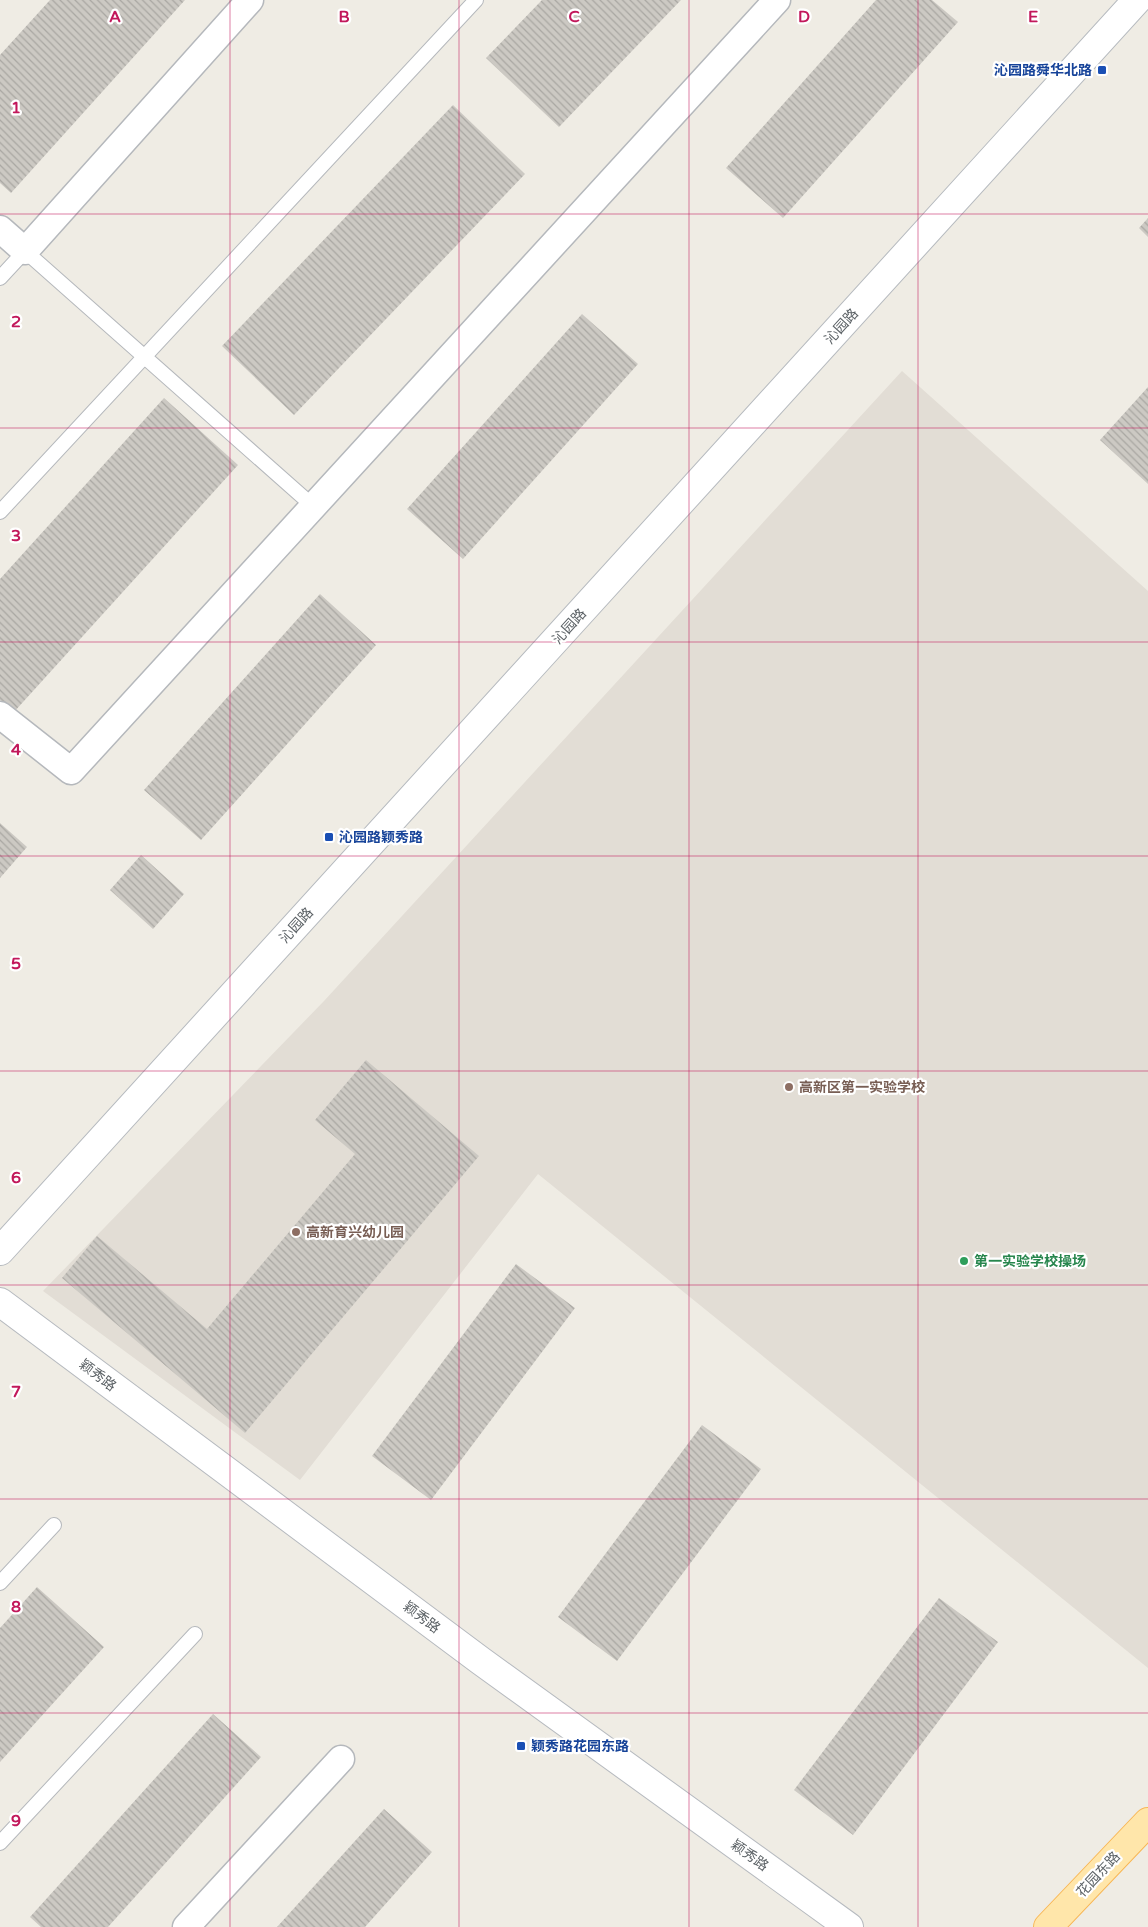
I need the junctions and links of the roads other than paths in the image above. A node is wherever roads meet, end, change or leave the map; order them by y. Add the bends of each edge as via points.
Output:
1 (250, 0) edge
2 (476, 0) edge
3 (777, 0) edge
4 (1137, 0) edge
5 (0, 229) edge
6 (25, 251) junction
7 (0, 278) edge
8 (144, 356) junction
9 (313, 506) junction
10 (0, 512) edge
11 (0, 715) edge
12 (0, 1251) edge
13 (0, 1302) edge
14 (54, 1525) dead end
15 (0, 1584) edge
16 (195, 1634) dead end
17 (341, 1759) dead end
18 (1148, 1822) edge
19 (0, 1843) edge
20 (186, 1927) edge
21 (849, 1927) edge
22 (1048, 1927) edge

1 - 6 street
2 - 8 lane
3 - 9 street
4 - 12 street, 沁园路
5 - 6 street
6 - 7 lane
6 - 8 lane
8 - 9 lane
8 - 10 lane
9 - 11 street via 71,771
13 - 21 street, 颖秀路 via 481,1661
14 - 15 lane
16 - 19 lane
17 - 20 street
18 - 22 main road, 花园东路

